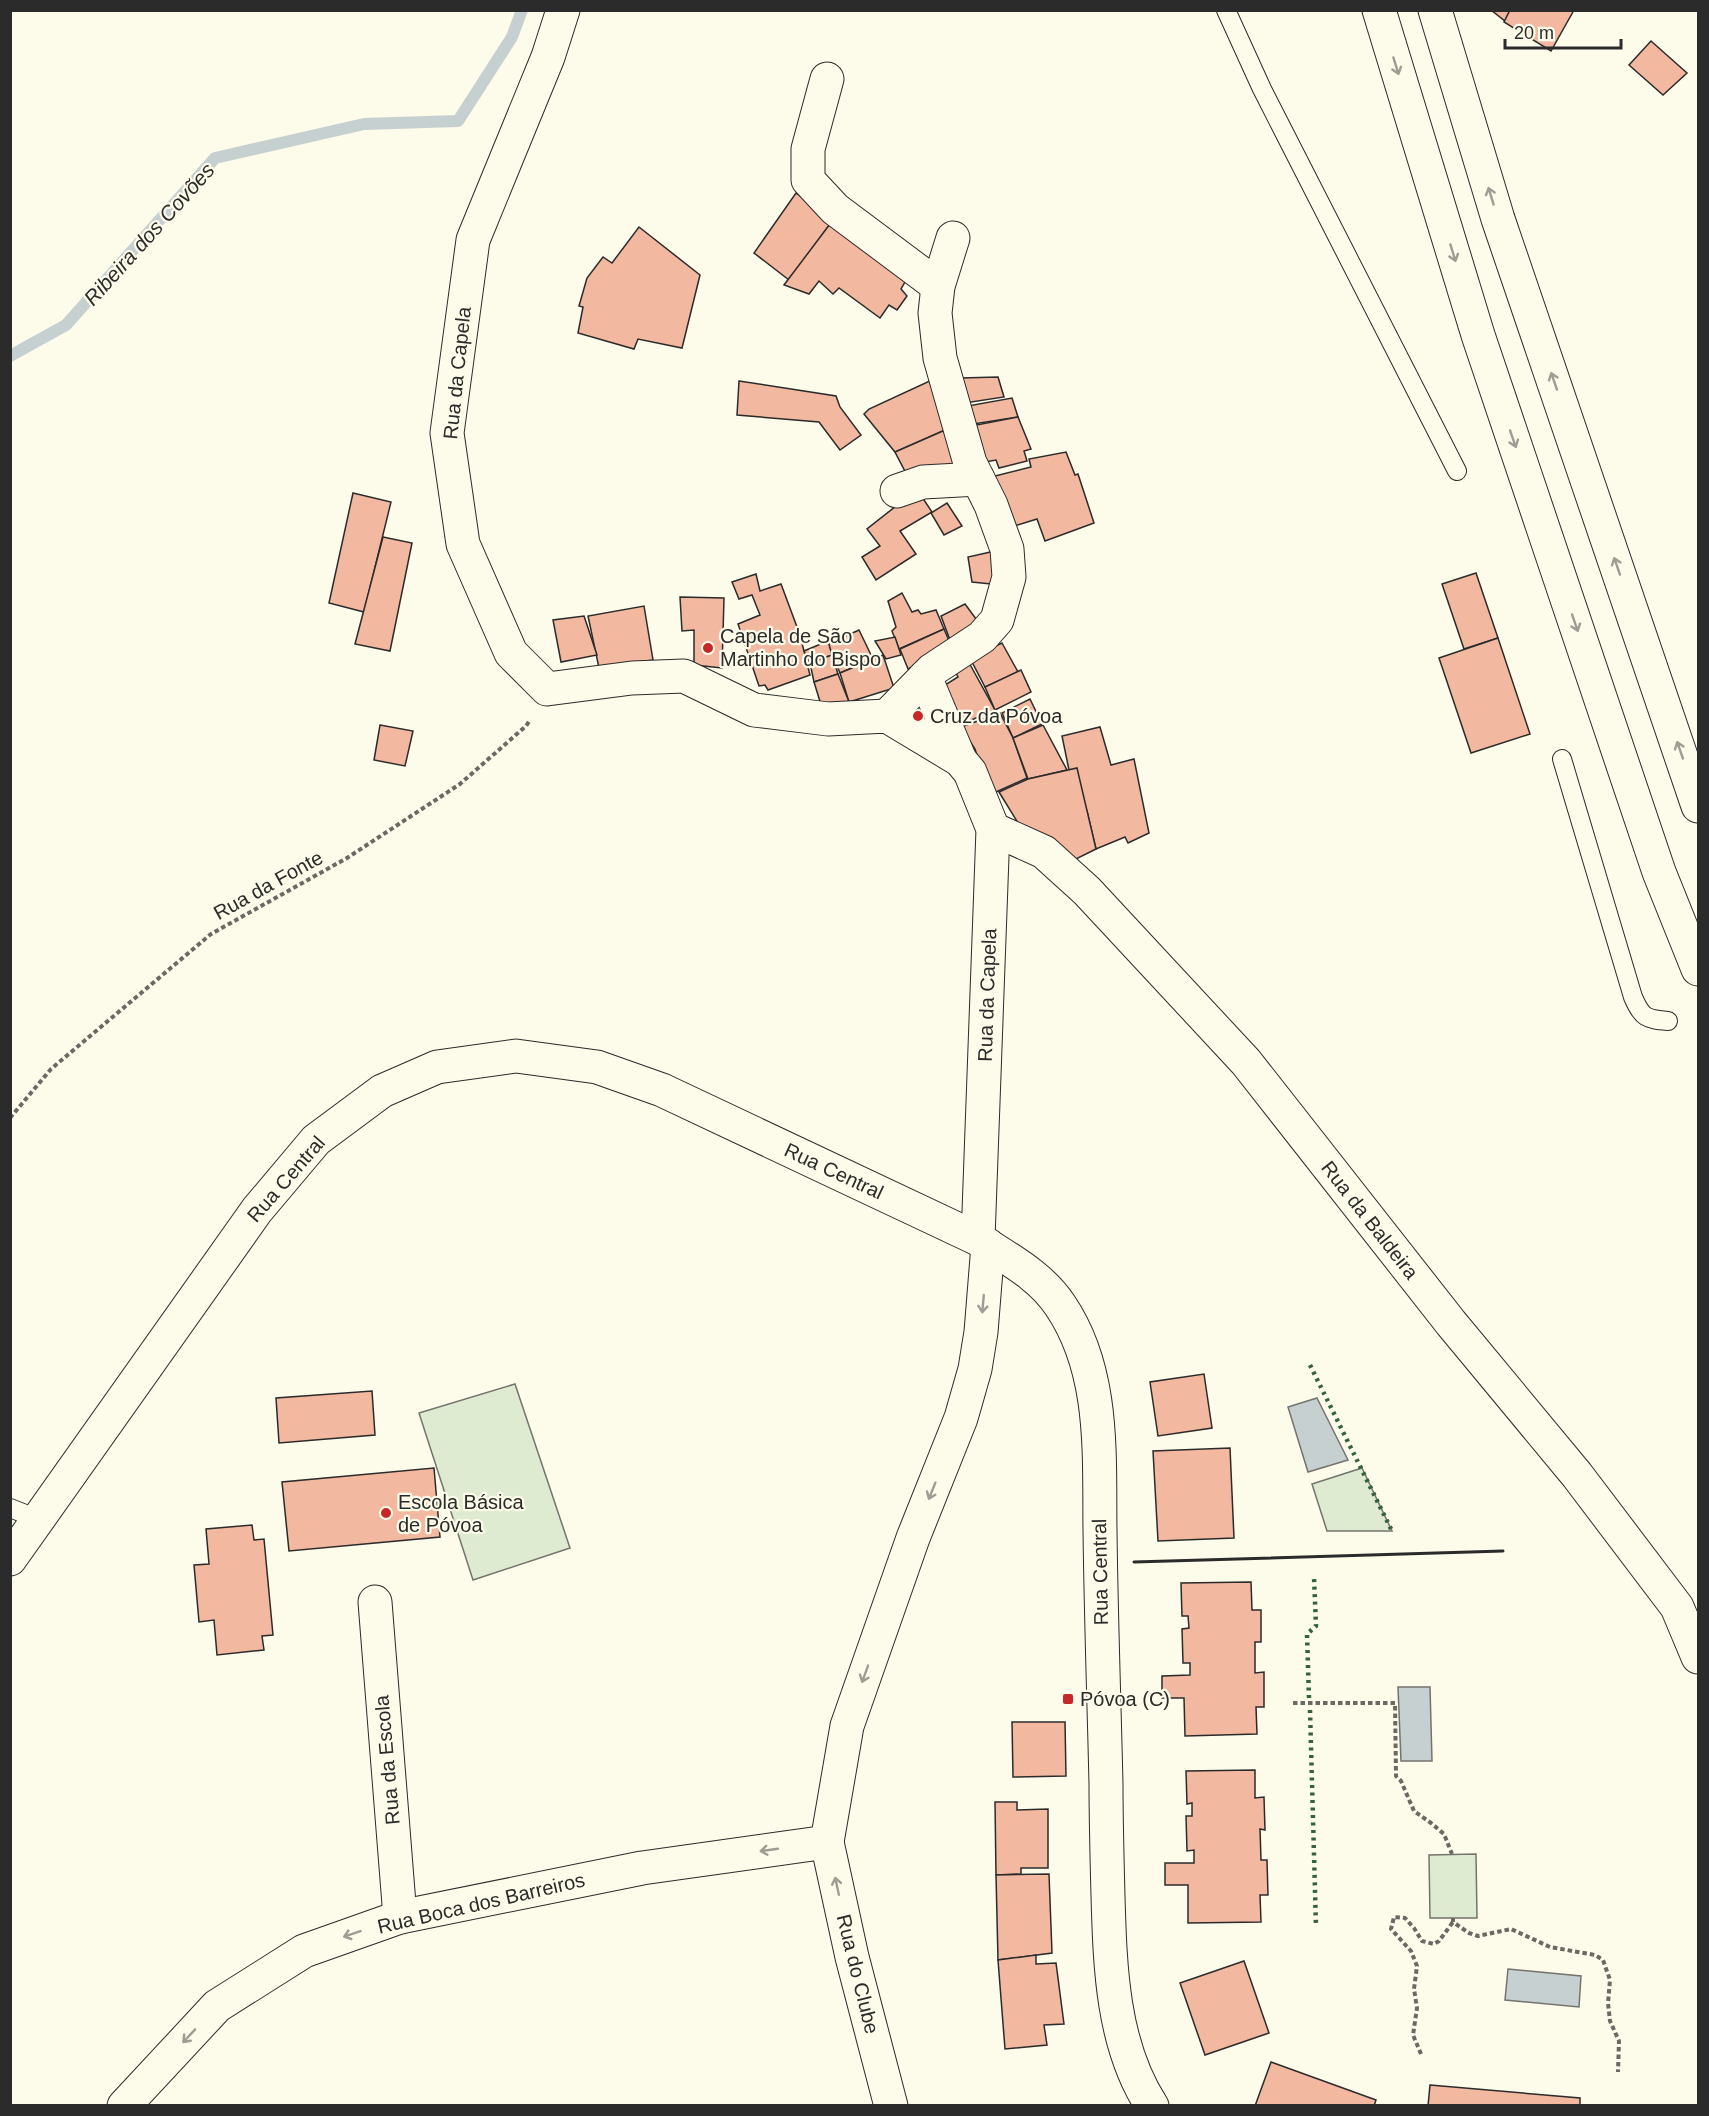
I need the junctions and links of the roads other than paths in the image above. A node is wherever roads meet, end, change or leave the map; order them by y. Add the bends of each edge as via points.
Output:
1 (563, 10) edge
2 (1226, 10) edge
3 (1379, 10) edge
4 (1435, 10) edge
5 (827, 80) dead end
6 (952, 238) dead end
7 (938, 286) junction
8 (1457, 471) dead end
9 (978, 479) junction
10 (897, 491) dead end
11 (925, 677) junction
12 (887, 716) junction
13 (1562, 759) dead end
14 (960, 760) junction
15 (1698, 806) edge
16 (993, 829) junction
17 (1698, 969) edge
18 (1668, 1021) dead end
19 (983, 1242) junction
20 (24, 1513) edge
21 (10, 1559) edge
22 (375, 1602) dead end
23 (1698, 1658) edge
24 (827, 1842) junction
25 (400, 1917) junction
26 (124, 2106) edge
27 (891, 2106) edge
28 (1152, 2106) edge

1 - 12 main road, Rua da Capela via 548,57 473,240 447,433 463,544 512,653 547,689 684,676 753,710 828,719
2 - 8 lane
3 -> 17 main road via 1478,335 1659,872
15 -> 4 main road via 1498,219
5 - 7 main road via 808,149 808,180 835,209
6 - 7 main road
7 - 9 main road via 935,312 940,358
9 - 10 main road via 923,482
9 - 11 main road via 1007,549 1009,577 1004,602 998,620 982,637
11 - 12 main road
11 - 14 main road, Rua da Capela
12 - 14 main road, Rua da Capela
13 - 18 lane via 1633,997 1640,1012 1650,1020
14 - 16 main road, Rua da Capela via 970,772
16 - 19 main road, Rua da Capela
16 - 23 main road, Rua da Baldeira via 1044,852 1087,891 1246,1062 1677,1607
19 - 20 main road, Rua Central via 662,1090 597,1067 516,1056 437,1067 382,1091 316,1140 257,1210
19 -> 24 main road, Rua da Capela via 981,1332 975,1369 961,1418 847,1726
19 - 28 main road, Rua Central via 1028,1270 1060,1304 1082,1344 1092,1385 1099,1430 1110,1965 1123,2038
20 - 21 main road, Rua Central
22 - 25 main road, Rua da Escola
24 -> 25 main road, Rua Boca dos Barreiros via 642,1868
27 -> 24 main road, Rua do Clube
25 -> 26 main road, Rua Boca dos Barreiros via 304,1950 217,2006

